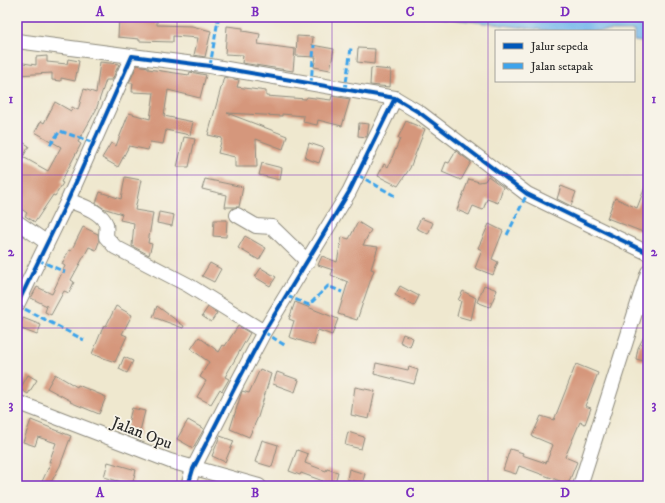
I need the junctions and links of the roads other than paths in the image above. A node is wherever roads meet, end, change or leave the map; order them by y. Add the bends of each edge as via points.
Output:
1 (17, 41) edge
2 (132, 56) junction
3 (395, 98) junction
4 (68, 200) junction
5 (237, 215) dead end
6 (17, 222) edge
7 (46, 242) junction
8 (648, 253) edge
9 (308, 262) junction
10 (648, 272) edge
11 (17, 305) edge
12 (264, 332) junction
13 (17, 402) edge
14 (193, 469) junction
15 (188, 486) edge
16 (259, 486) edge
17 (580, 486) edge

1 - 2 street
2 - 3 street via 210,66
2 - 4 street
3 - 8 street via 420,113 528,194
3 - 9 street via 348,192
4 - 7 street
4 - 12 street via 98,214 107,226 106,237 115,247 181,281
5 - 9 street via 256,226 272,228
6 - 7 street
7 - 11 street
9 - 12 street
10 - 17 street
12 - 14 street
13 - 14 street, Jalan Opu
14 - 15 street
14 - 16 street, Jalan Opu

